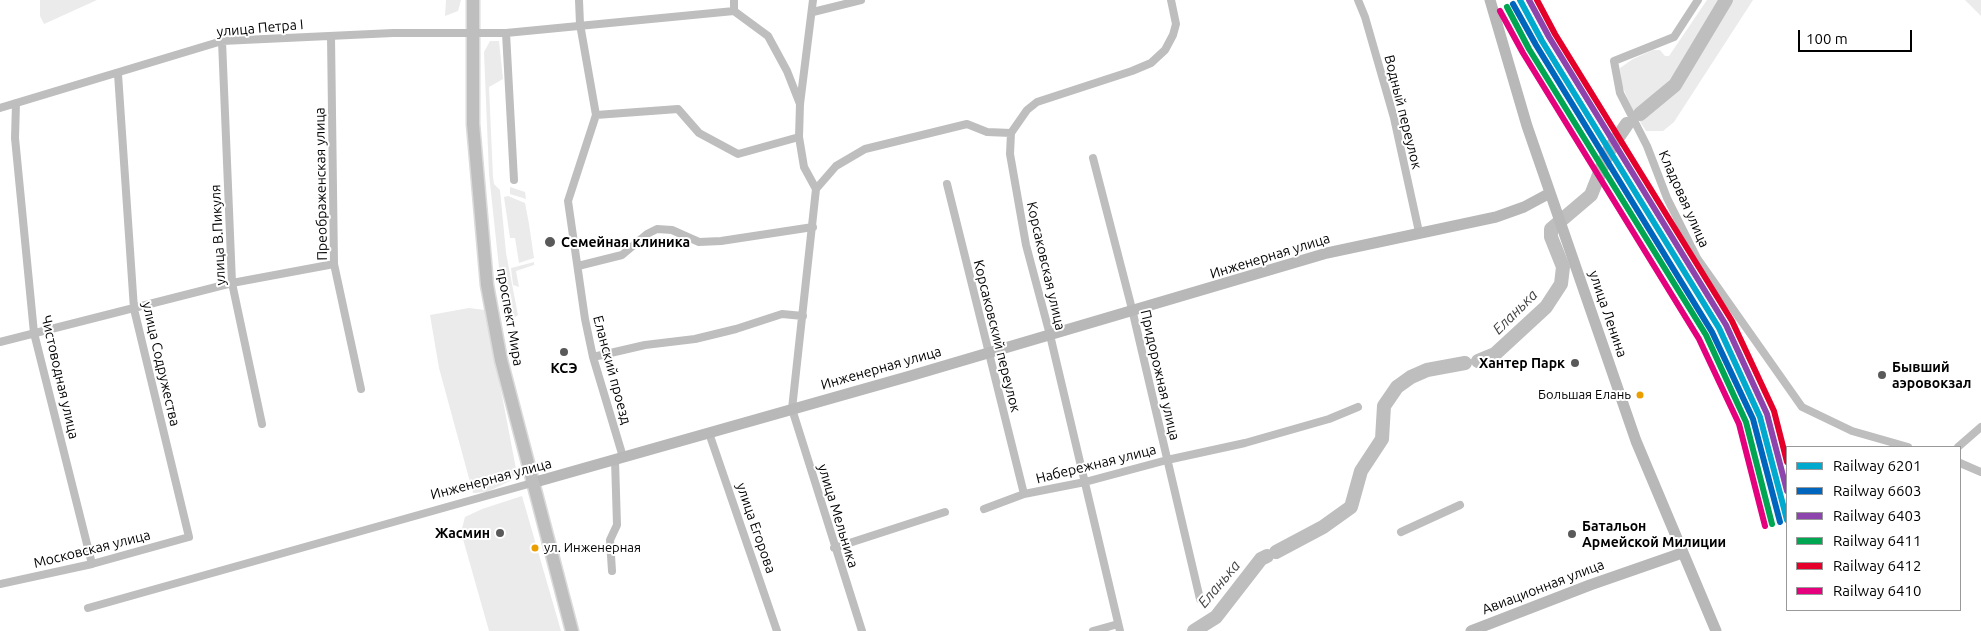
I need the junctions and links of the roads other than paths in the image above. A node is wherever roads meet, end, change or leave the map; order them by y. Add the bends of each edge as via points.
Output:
1 (473, 0) edge
2 (579, 0) edge
3 (734, 0) edge
4 (813, 0) edge
5 (861, 0) edge
6 (1171, 0) edge
7 (1358, 0) edge
8 (1490, 0) edge
9 (1698, 0) edge
10 (734, 11) junction
11 (813, 12) junction
12 (580, 24) junction
13 (506, 33) junction
14 (472, 34) junction
15 (331, 36) junction
16 (222, 42) junction
17 (118, 74) junction
18 (16, 103) junction
19 (800, 104) junction
20 (0, 108) edge
21 (596, 115) junction
22 (1011, 133) junction
23 (799, 137) junction
24 (1093, 158) dead end
25 (514, 180) dead end
26 (948, 184) dead end
27 (816, 189) junction
28 (1550, 193) junction
29 (813, 227) junction
30 (1419, 232) junction
31 (334, 264) junction
32 (578, 266) junction
33 (232, 283) junction
34 (134, 309) junction
35 (1132, 310) junction
36 (803, 316) junction
37 (34, 333) junction
38 (1050, 335) junction
39 (0, 342) edge
40 (987, 352) junction
41 (593, 356) junction
42 (361, 388) dead end
43 (1358, 407) dead end
44 (792, 409) junction
45 (262, 424) dead end
46 (1981, 428) edge
47 (709, 433) junction
48 (1904, 446) edge
49 (1959, 446) edge
50 (619, 459) junction
51 (1167, 460) junction
52 (1961, 463) edge
53 (1981, 472) edge
54 (1085, 482) junction
55 (532, 483) junction
56 (1024, 494) junction
57 (1460, 505) dead end
58 (984, 509) dead end
59 (944, 512) dead end
60 (1401, 532) dead end
61 (190, 537) joint
62 (834, 548) junction
63 (1682, 553) junction
64 (92, 564) junction
65 (612, 571) dead end
66 (0, 584) edge
67 (1200, 599) dead end
68 (88, 608) dead end
69 (1491, 627) edge
70 (1119, 628) edge
71 (572, 631) edge
72 (777, 631) edge
73 (862, 631) edge
74 (1093, 631) edge
75 (1471, 631) edge
76 (1716, 631) edge

1 - 14 main road, проспект Мира
2 - 12 street, Еланский проезд
3 - 10 street
4 - 11 street
5 - 11 street
6 - 22 street via 1175,14 1173,35 1165,50 1151,63 1037,102
7 - 30 street, Водный переулок via 1394,118
8 - 28 street, улица Ленина
9 - 48 street, Кладовая улица via 1674,37 1614,61 1620,94 1667,198 1697,258 1802,407 1852,431
10 - 12 street, улица Петра I
10 - 19 street via 768,36 788,71
11 - 19 street
12 - 13 street, улица Петра I
12 - 21 street, Еланский проезд
13 - 14 street, улица Петра I
13 - 25 street
14 - 15 street, улица Петра I
14 - 55 main road, проспект Мира via 473,124 487,285 501,360
15 - 16 street, улица Петра I
15 - 31 street, Преображенская улица
16 - 17 street, улица Петра I
16 - 33 street, улица В.Пикуля
17 - 18 street, улица Петра I
17 - 34 street, улица Содружества
18 - 20 street, улица Петра I
18 - 37 street, Чистоводная улица via 15,138
19 - 23 street
21 - 23 street via 678,109 699,133 738,154
21 - 32 street, Еланский проезд via 568,201
22 - 27 street via 987,132 967,124 865,149 836,166
22 - 38 street, Корсаковская улица via 1010,154 1026,245
23 - 27 street via 804,167
24 - 35 street, Придорожная улица
26 - 40 street, Корсаковский переулок
27 - 29 street
28 - 30 street, Инженерная улица via 1496,217
28 - 63 street, улица Ленина via 1636,441
29 - 32 street via 721,242 699,242 672,230 657,229 622,255
29 - 36 street
30 - 35 street, Инженерная улица via 1327,253
31 - 33 street
31 - 42 street, Преображенская улица
32 - 41 street, Еланский проезд
33 - 34 street
33 - 45 street, улица В.Пикуля
34 - 37 street
34 - 61 street, улица Содружества
35 - 38 street, Инженерная улица
35 - 51 street, Придорожная улица
36 - 41 street via 782,314 736,330
36 - 44 street
37 - 39 street
37 - 64 street, Чистоводная улица
38 - 40 street, Инженерная улица
38 - 54 street, Корсаковская улица
40 - 44 street, Инженерная улица
40 - 56 street, Корсаковский переулок
41 - 50 street, Еланский проезд
43 - 51 street, Набережная улица via 1330,419 1246,443
44 - 47 street, Инженерная улица
44 - 62 street, улица Мельника
46 - 49 street
47 - 50 street, Инженерная улица
47 - 72 street, улица Егорова
50 - 55 street, Инженерная улица
50 - 65 street via 617,525 610,540
51 - 54 street, Набережная улица
51 - 67 street, Придорожная улица
52 - 53 street
54 - 56 street, Набережная улица
54 - 70 street, Корсаковская улица
55 - 68 street, Инженерная улица
55 - 71 main road, проспект Мира
56 - 58 street, Набережная улица
57 - 60 street
59 - 62 street
61 - 64 street, Московская улица
62 - 73 street, улица Мельника
63 - 69 street, Авиационная улица
63 - 76 street, улица Ленина
64 - 66 street, Московская улица
69 - 75 street, Авиационная улица
70 - 74 street

